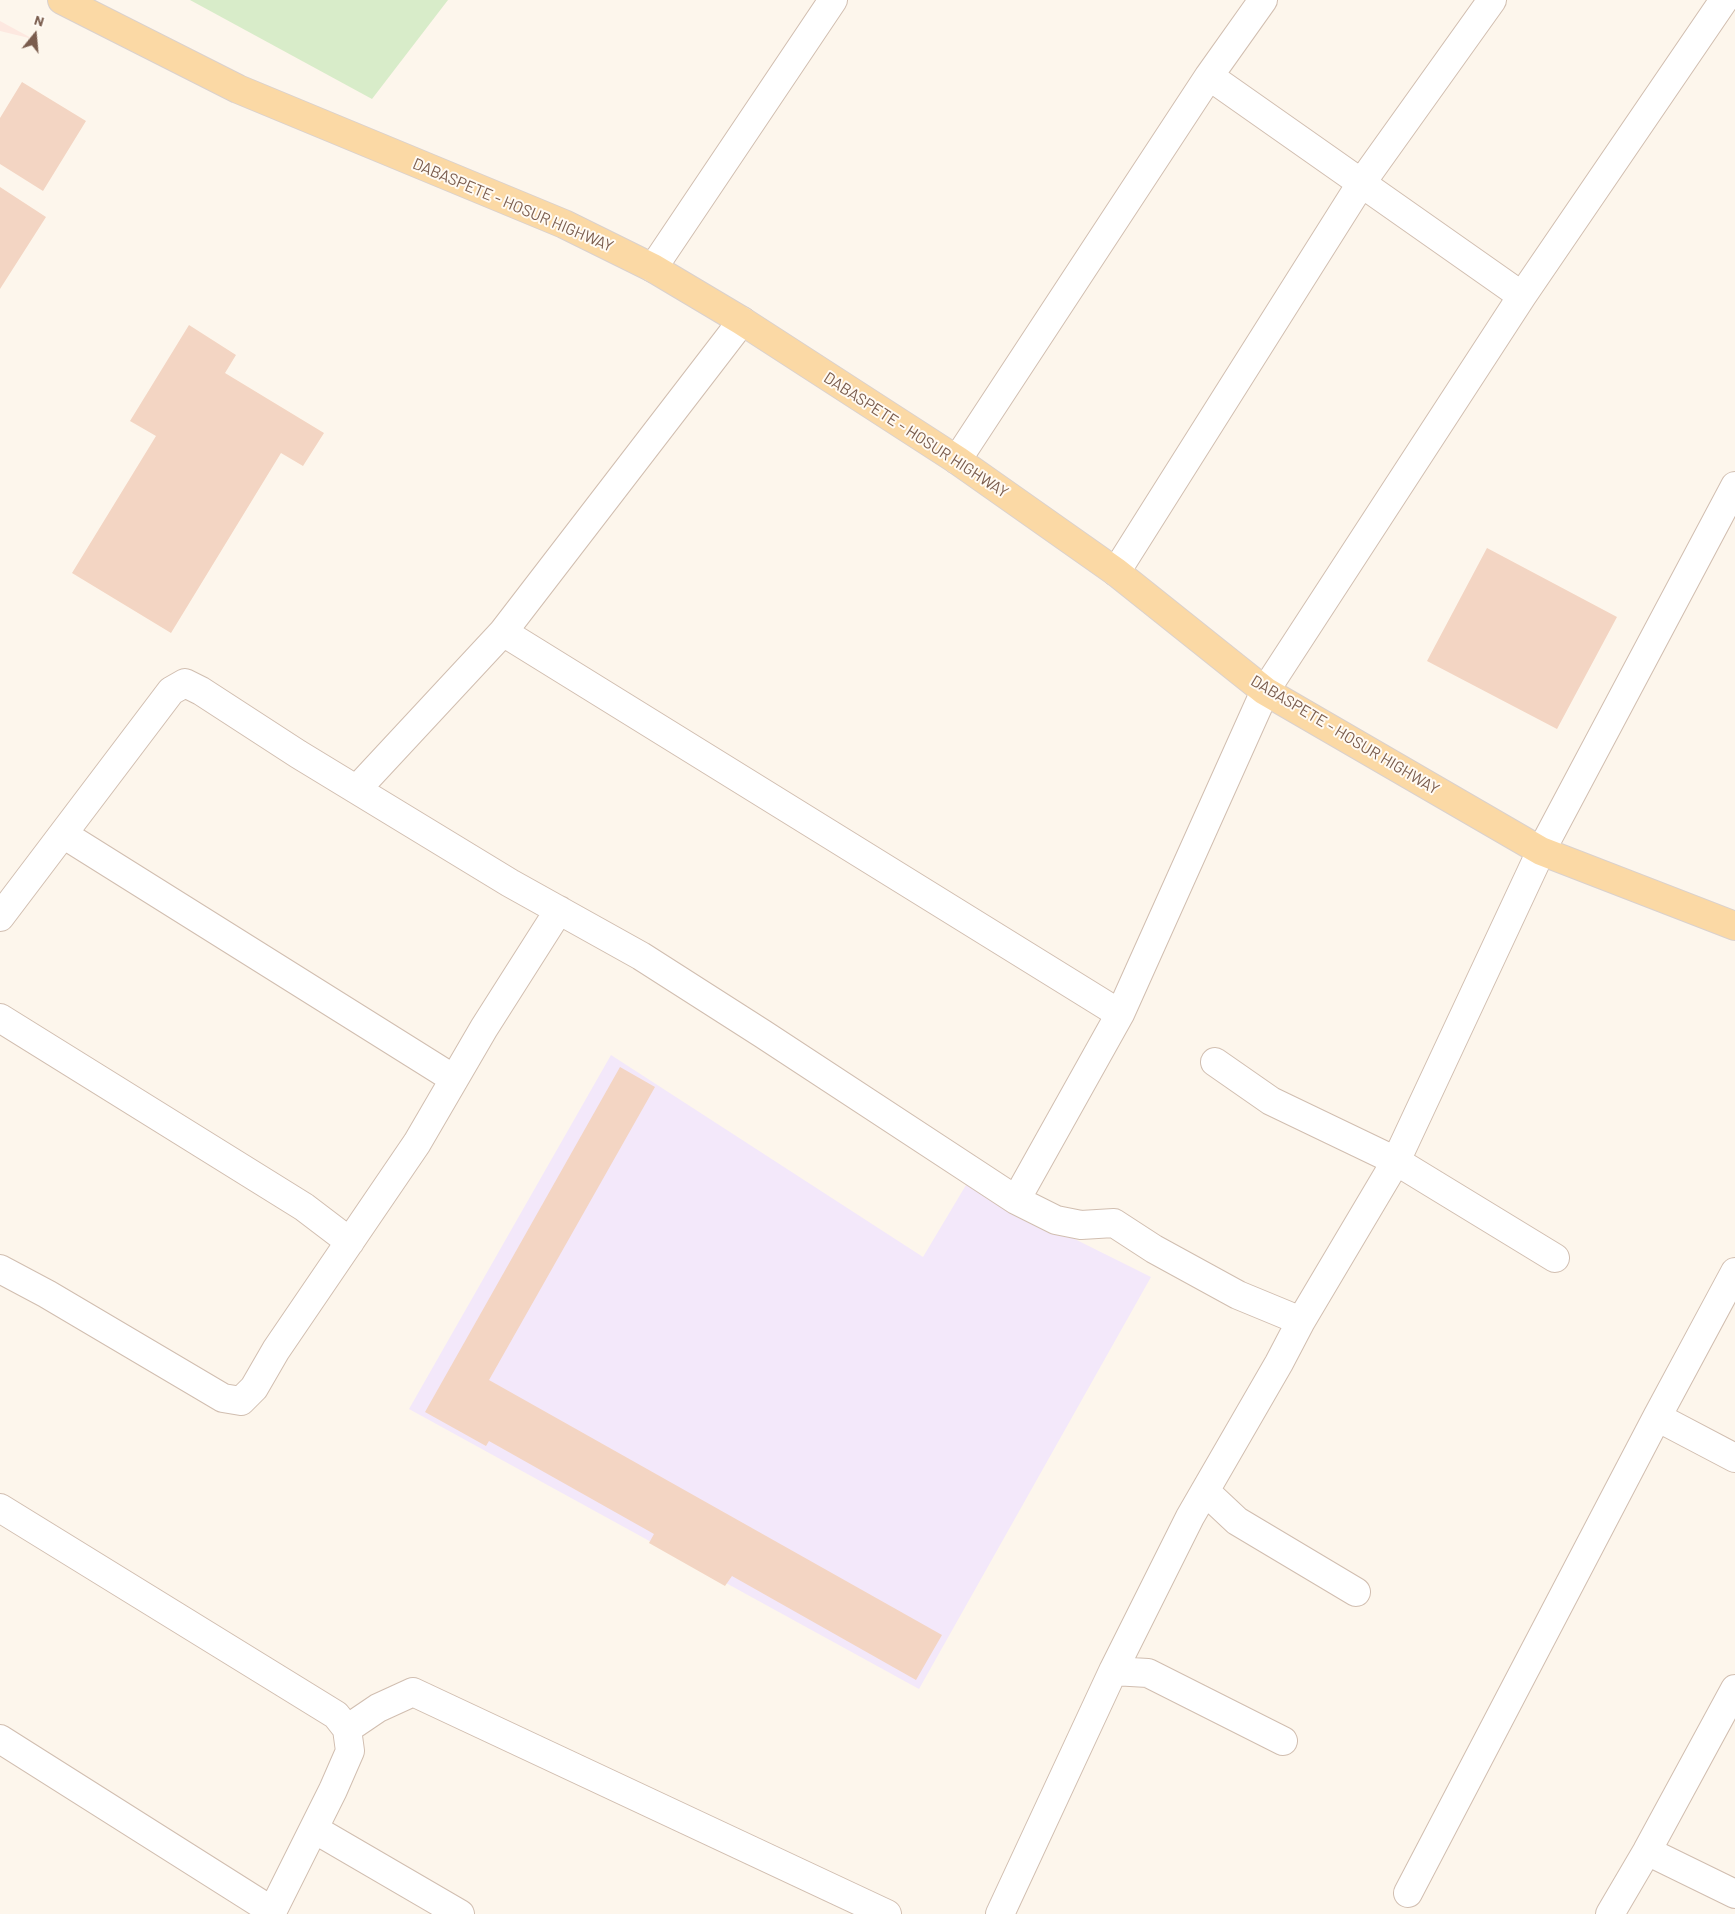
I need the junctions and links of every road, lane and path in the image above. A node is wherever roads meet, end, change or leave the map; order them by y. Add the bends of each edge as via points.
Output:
1 (62, 0) edge
2 (833, 0) edge
3 (1263, 0) edge
4 (1492, 0) edge
5 (1724, 0) edge
6 (1209, 76) junction
7 (1362, 182) junction
8 (653, 268) junction
9 (1522, 296) junction
10 (742, 321) junction
11 (957, 460) junction
12 (1735, 486) edge
13 (1116, 572) junction
14 (503, 632) junction
15 (1265, 691) junction
16 (357, 789) junction
17 (63, 834) junction
18 (1541, 851) junction
19 (559, 910) junction
20 (0, 917) edge
21 (1735, 926) edge
22 (1120, 1014) junction
23 (0, 1018) edge
24 (1214, 1062) dead end
25 (454, 1079) junction
26 (1396, 1161) junction
27 (1016, 1200) junction
28 (350, 1242) junction
29 (1555, 1258) dead end
30 (0, 1269) edge
31 (1735, 1272) edge
32 (1301, 1321) junction
33 (1657, 1417) junction
34 (1735, 1458) edge
35 (1205, 1491) junction
36 (0, 1508) edge
37 (1356, 1592) dead end
38 (1113, 1671) junction
39 (1735, 1689) edge
40 (347, 1729) junction
41 (0, 1739) edge
42 (1283, 1741) dead end
43 (314, 1829) junction
44 (1647, 1851) junction
45 (1408, 1893) dead end
46 (1735, 1894) edge
47 (271, 1912) edge
48 (460, 1914) edge
49 (887, 1914) edge
50 (1000, 1914) edge
51 (1610, 1914) edge

1 - 8 main road, DABASPETE - HOSUR HIGHWAY via 238,90 564,224
2 - 8 street
3 - 6 street
4 - 7 street
5 - 9 street
6 - 7 street
6 - 11 street
7 - 9 street
7 - 13 street
8 - 10 main road, DABASPETE - HOSUR HIGHWAY
9 - 15 street
10 - 11 main road, DABASPETE - HOSUR HIGHWAY
10 - 14 street
11 - 13 main road, DABASPETE - HOSUR HIGHWAY
12 - 18 street
13 - 15 main road, DABASPETE - HOSUR HIGHWAY
14 - 16 street
14 - 22 street
15 - 18 main road, DABASPETE - HOSUR HIGHWAY
15 - 22 street
16 - 17 street via 185,683 171,691
16 - 19 street
17 - 20 street
17 - 25 street
18 - 21 main road, DABASPETE - HOSUR HIGHWAY
18 - 26 street
19 - 25 street
19 - 27 street via 641,956 764,1034
22 - 27 street
23 - 28 street via 304,1207
24 - 26 street via 1271,1100
25 - 28 street via 417,1143
26 - 29 street
26 - 32 street
27 - 32 street via 1056,1220 1114,1224 1238,1295
28 - 30 street via 254,1388 241,1401 223,1398
31 - 33 street
32 - 35 street
33 - 34 street
33 - 45 street
35 - 37 street via 1237,1521
35 - 38 street
36 - 40 street via 336,1715
38 - 42 street via 1148,1673
38 - 50 street
39 - 44 street
40 - 43 street via 350,1751
40 - 49 street via 378,1708 413,1692
41 - 47 street
43 - 47 street
43 - 48 street
44 - 46 street
44 - 51 street

